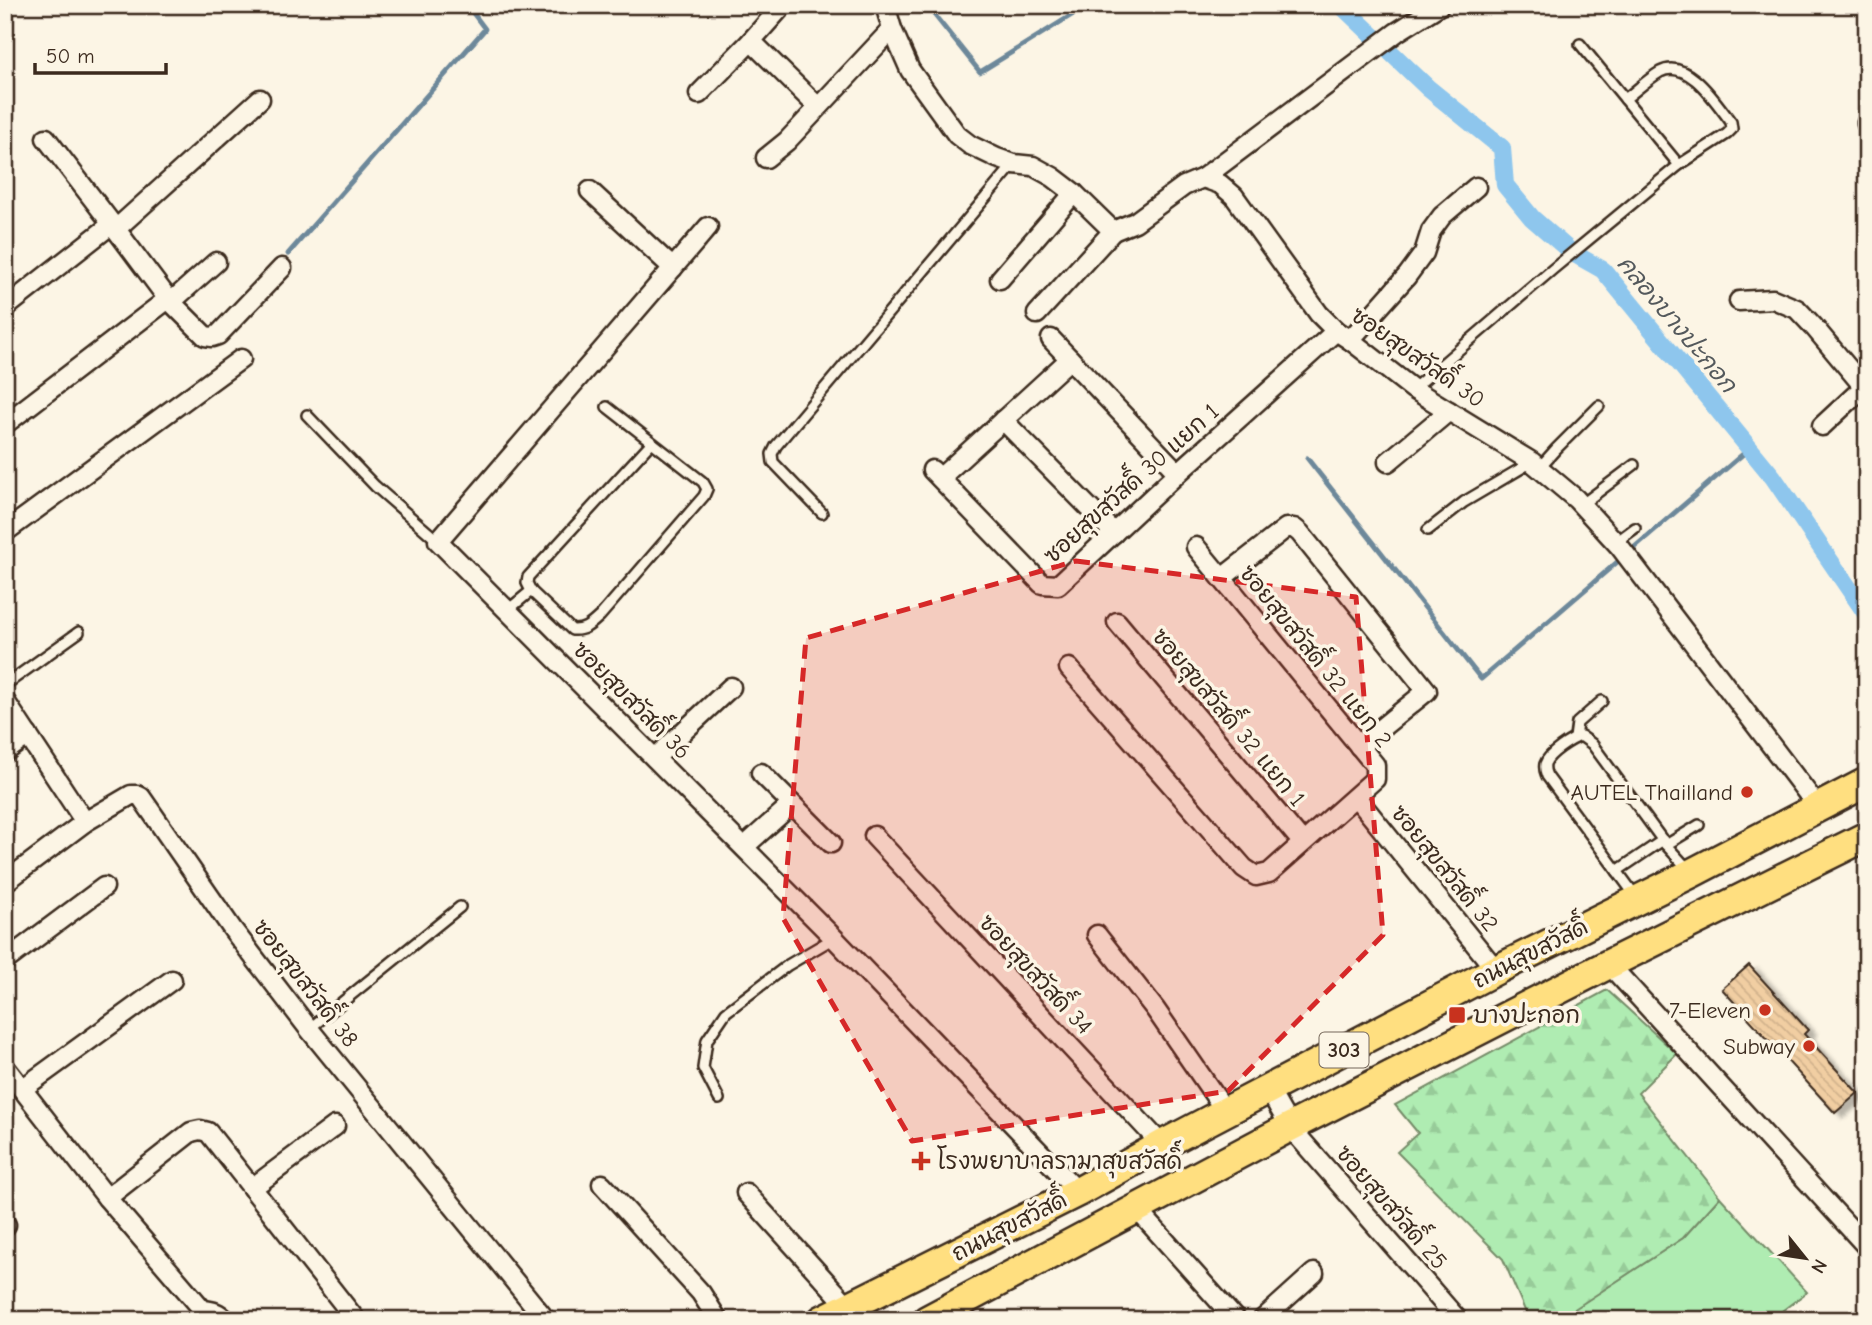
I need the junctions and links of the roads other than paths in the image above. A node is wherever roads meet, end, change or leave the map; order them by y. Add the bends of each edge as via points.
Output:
1 (783, 5) edge
2 (885, 5) edge
3 (1440, 5) edge
4 (892, 29) junction
5 (751, 41) junction
6 (1580, 44) dead end
7 (699, 94) dead end
8 (260, 99) dead end
9 (1625, 99) junction
10 (818, 107) junction
11 (46, 138) dead end
12 (766, 158) dead end
13 (1014, 164) junction
14 (1679, 165) junction
15 (1203, 178) junction
16 (1476, 187) dead end
17 (590, 191) dead end
18 (1074, 193) junction
19 (114, 227) junction
20 (708, 227) dead end
21 (1113, 231) junction
22 (216, 262) dead end
23 (282, 268) dead end
24 (673, 268) junction
25 (1000, 279) dead end
26 (170, 301) junction
27 (1738, 301) dead end
28 (5, 309) edge
29 (1037, 314) dead end
30 (1343, 335) junction
31 (1051, 339) dead end
32 (242, 359) dead end
33 (1070, 359) junction
34 (1866, 386) edge
35 (1413, 389) junction
36 (1599, 406) dead end
37 (607, 407) dead end
38 (1449, 411) junction
39 (306, 415) dead end
40 (1003, 421) junction
41 (5, 424) edge
42 (1822, 426) dead end
43 (651, 443) junction
44 (1388, 462) dead end
45 (1536, 465) junction
46 (1634, 465) dead end
47 (1178, 473) junction
48 (1581, 505) junction
49 (822, 513) dead end
50 (1635, 528) dead end
51 (1428, 530) dead end
52 (5, 532) edge
53 (1114, 533) junction
54 (438, 541) junction
55 (1196, 547) dead end
56 (1622, 550) junction
57 (1222, 578) junction
58 (531, 591) junction
59 (508, 610) junction
60 (1118, 622) dead end
61 (79, 632) dead end
62 (1069, 668) dead end
63 (5, 685) edge
64 (731, 687) dead end
65 (5, 701) edge
66 (1602, 701) dead end
67 (29, 735) junction
68 (1575, 738) junction
69 (1359, 746) junction
70 (5, 752) edge
71 (655, 758) junction
72 (761, 773) dead end
73 (1867, 782) edge
74 (1356, 797) junction
75 (792, 804) junction
76 (1818, 807) junction
77 (85, 822) junction
78 (1699, 825) dead end
79 (874, 836) dead end
80 (1867, 836) edge
81 (1302, 842) junction
82 (1665, 842) junction
83 (831, 843) dead end
84 (744, 847) junction
85 (1617, 871) junction
86 (1692, 873) junction
87 (5, 882) edge
88 (104, 887) dead end
89 (1637, 899) junction
90 (460, 907) dead end
91 (1097, 935) dead end
92 (834, 938) junction
93 (5, 961) edge
94 (1607, 965) junction
95 (1496, 970) junction
96 (172, 980) dead end
97 (309, 1029) junction
98 (5, 1067) edge
99 (22, 1090) junction
100 (1269, 1090) junction
101 (719, 1099) dead end
102 (1226, 1112) junction
103 (335, 1126) dead end
104 (1290, 1127) junction
105 (1162, 1145) junction
106 (602, 1184) dead end
107 (252, 1188) junction
108 (1078, 1192) junction
109 (746, 1193) dead end
110 (107, 1198) junction
111 (1136, 1208) junction
112 (1867, 1247) edge
113 (1314, 1272) dead end
114 (848, 1306) junction
115 (197, 1315) edge
116 (225, 1320) edge
117 (356, 1320) edge
118 (545, 1320) edge
119 (718, 1320) edge
120 (822, 1320) edge
121 (927, 1320) edge
122 (1236, 1320) edge
123 (1262, 1320) edge
124 (1458, 1320) edge

1 - 5 street
2 - 4 street
3 - 15 street via 1397,32
4 - 10 street
4 - 13 street via 910,69 957,135
5 - 7 street
5 - 10 street
6 - 9 lane
8 - 19 street
9 - 14 lane
9 - 14 lane via 1662,71 1680,70 1699,83 1731,122 1727,134
10 - 12 street
11 - 19 street
13 - 18 street via 1033,166
13 - 49 lane via 776,446 773,462
14 - 35 lane
15 - 21 street
15 - 30 street, ซอยสุขสวัสดิ์ 30 via 1234,196 1320,314
16 - 30 street, ซอยสุขสวัสดิ์ 30 แยก 1 via 1442,216 1407,276
17 - 24 street
18 - 21 street
18 - 25 street
19 - 26 street
19 - 28 street
20 - 24 street
21 - 29 street
22 - 26 street
23 - 26 street via 212,337 205,336
24 - 54 street
26 - 41 street
27 - 34 street via 1773,299 1797,309
30 - 35 street, ซอยสุขสวัสดิ์ 30
30 - 47 street, ซอยสุขสวัสดิ์ 30 แยก 1
31 - 33 street
32 - 52 street
33 - 40 street
33 - 47 street
34 - 42 street
35 - 38 street, ซอยสุขสวัสดิ์ 30
36 - 45 lane
37 - 43 lane
38 - 44 street
38 - 45 street, ซอยสุขสวัสดิ์ 30
39 - 54 lane via 374,486
40 - 53 street
40 - 53 street, ซอยสุขสวัสดิ์ 30 แยก 1 via 936,474 1042,584 1058,585
43 - 58 lane via 528,577
43 - 58 lane via 703,482 704,496 585,629 572,630
45 - 48 street, ซอยสุขสวัสดิ์ 30
45 - 51 lane via 1464,502
46 - 48 lane
47 - 53 street, ซอยสุขสวัสดิ์ 30 แยก 1
48 - 56 street, ซอยสุขสวัสดิ์ 30
50 - 56 lane
54 - 59 street, ซอยสุขสวัสดิ์ 36
55 - 57 street, ซอยสุขสวัสดิ์ 32 แยก 2
56 - 76 street, ซอยสุขสวัสดิ์ 30
57 - 69 street, ซอยสุขสวัสดิ์ 32 แยก 2
57 - 69 street via 1286,528 1294,528 1308,544 1427,691
58 - 59 lane
59 - 71 street, ซอยสุขสวัสดิ์ 36
60 - 81 street, ซอยสุขสวัสดิ์ 32 แยก 1
61 - 63 lane
62 - 81 street via 1244,868 1256,876 1269,873
64 - 71 street
65 - 67 street
66 - 68 lane via 1577,723
67 - 70 street
67 - 77 street
68 - 82 lane via 1581,736 1592,744
68 - 85 lane via 1546,761 1546,776
69 - 74 street, ซอยสุขสวัสดิ์ 32 แยก 2 via 1375,765 1376,779
71 - 84 street, ซอยสุขสวัสดิ์ 36
72 - 75 street
73 - 76 main road, ถนนสุขสวัสดิ์ / 303
74 - 81 street
74 - 95 street, ซอยสุขสวัสดิ์ 32
75 - 83 street
75 - 84 street
76 - 86 main road, ถนนสุขสวัสดิ์ / 303
77 - 87 street, ซอยสุขสวัสดิ์ 38
77 - 97 street, ซอยสุขสวัสดิ์ 38 via 131,795 141,796 233,930
78 - 82 lane
79 - 105 street, ซอยสุขสวัสดิ์ 34
80 - 94 main road, ถนนสุขสวัสดิ์ / 303
82 - 85 lane
82 - 86 lane
84 - 92 street, ซอยสุขสวัสดิ์ 36
85 - 89 lane
86 - 89 main road, ถนนสุขสวัสดิ์ / 303
88 - 93 street
89 - 95 main road, ถนนสุขสวัสดิ์ / 303
90 - 97 lane
91 - 102 street via 1156,1009
92 - 101 lane via 788,965 726,1012 707,1040 703,1068
92 - 108 street, ซอยสุขสวัสดิ์ 36
94 - 104 main road, ถนนสุขสวัสดิ์ / 303
94 - 112 street
95 - 100 main road, ถนนสุขสวัสดิ์ / 303
96 - 99 street
97 - 118 street, ซอยสุขสวัสดิ์ 38
98 - 99 street
99 - 110 street
100 - 102 main road, ถนนสุขสวัสดิ์ / 303
100 - 104 street, ซอยสุขสวัสดิ์ 25
102 - 105 main road, ถนนสุขสวัสดิ์ / 303
103 - 107 street
104 - 111 main road, ถนนสุขสวัสดิ์ / 303
104 - 124 street, ซอยสุขสวัสดิ์ 25
105 - 108 main road, ถนนสุขสวัสดิ์ / 303
106 - 119 street via 701,1293
107 - 110 street via 208,1132 200,1130 191,1132
107 - 117 street
108 - 114 main road, ถนนสุขสวัสดิ์ / 303
109 - 114 street
110 - 115 street
111 - 121 main road, ถนนสุขสวัสดิ์ / 303
111 - 122 street
113 - 123 street
114 - 120 main road, ถนนสุขสวัสดิ์ / 303
115 - 116 street via 213,1311

